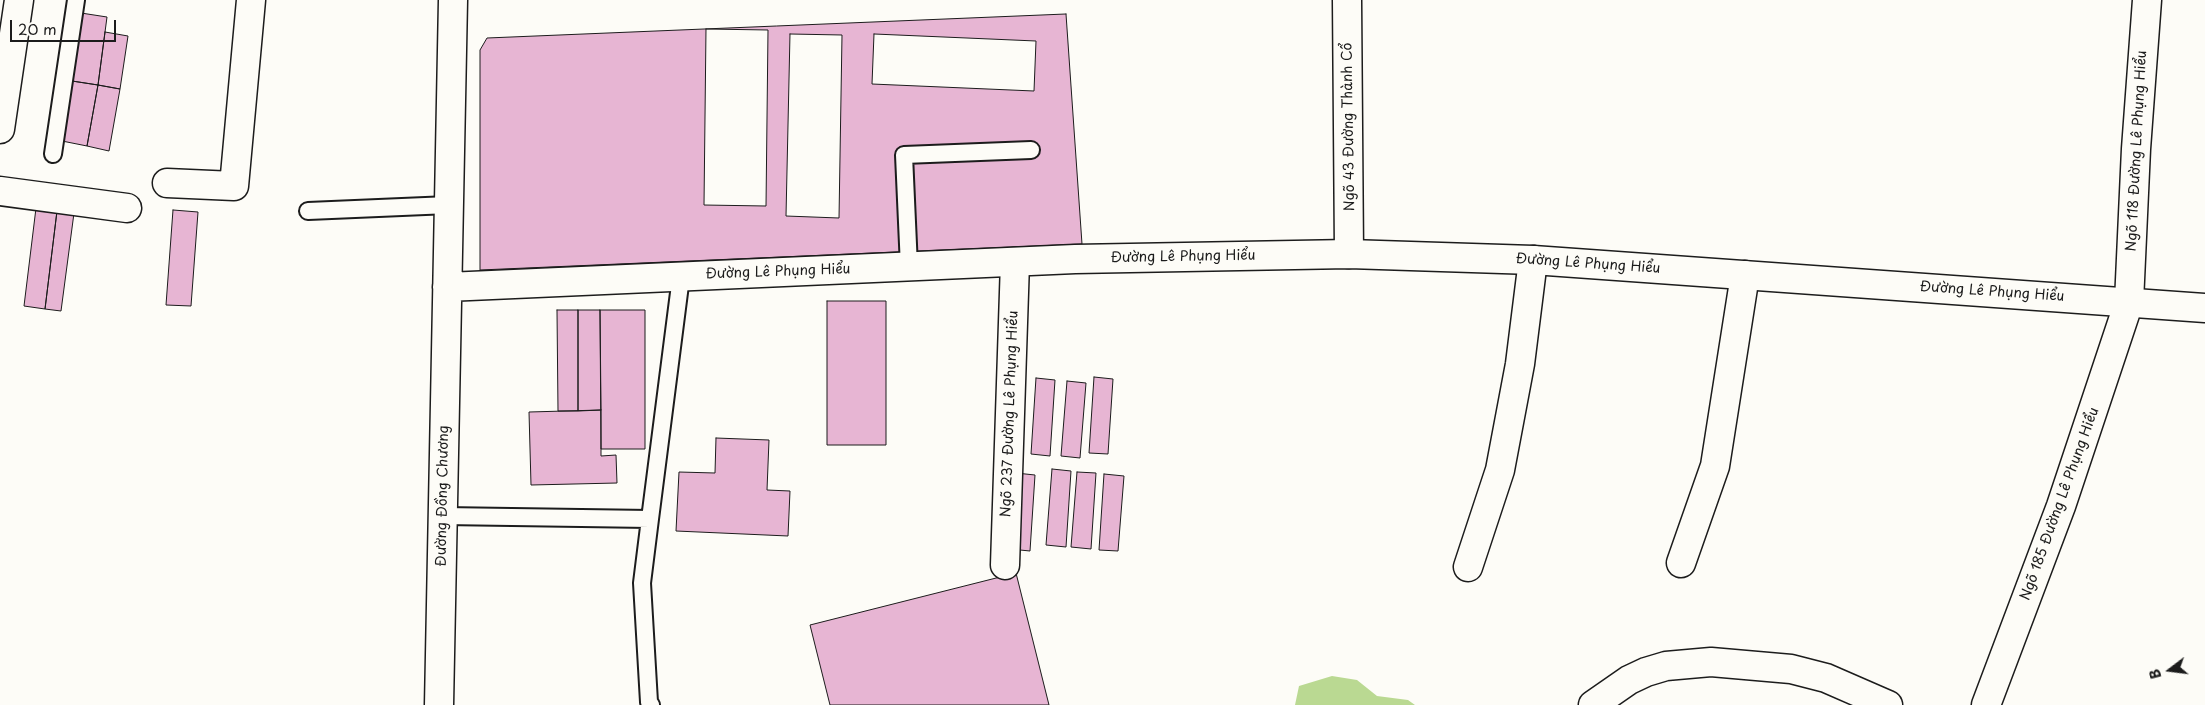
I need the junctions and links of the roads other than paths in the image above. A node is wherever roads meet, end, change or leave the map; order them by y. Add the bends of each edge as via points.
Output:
1 (19, 0) edge
2 (76, 0) edge
3 (251, 0) edge
4 (453, 0) edge
5 (1347, 0) edge
6 (2147, 0) edge
7 (0, 128) edge
8 (1031, 150) dead end
9 (53, 154) dead end
10 (167, 183) dead end
11 (0, 191) edge
12 (449, 205) junction
13 (126, 208) dead end
14 (308, 211) dead end
15 (1349, 254) junction
16 (1533, 260) junction
17 (1015, 262) junction
18 (909, 267) junction
19 (1745, 274) junction
20 (681, 276) junction
21 (447, 287) junction
22 (2129, 302) junction
23 (2205, 308) edge
24 (443, 516) junction
25 (650, 519) junction
26 (1681, 563) dead end
27 (1005, 565) dead end
28 (1468, 568) dead end
29 (439, 705) edge
30 (651, 705) edge
31 (1593, 705) edge
32 (1888, 705) edge
33 (1986, 705) edge

1 - 7 street
2 - 9 lane
3 - 10 street via 234,186
4 - 12 street
5 - 15 street, Ngõ 43 Đường Thành Cổ
6 - 22 street, Ngõ 118 Đường Lê Phụng Hiểu
8 - 18 lane via 904,155
11 - 13 street
12 - 14 lane
12 - 21 street
15 - 16 street, Đường Lê Phụng Hiểu
15 - 17 street, Đường Lê Phụng Hiểu
16 - 19 street, Đường Lê Phụng Hiểu
16 - 28 street via 1520,364 1500,470
17 - 18 street, Đường Lê Phụng Hiểu
17 - 27 street, Ngõ 237 Đường Lê Phụng Hiểu
18 - 20 street, Đường Lê Phụng Hiểu
19 - 22 street, Đường Lê Phụng Hiểu
19 - 26 street via 1715,466
20 - 21 street, Đường Lê Phụng Hiểu
20 - 25 lane
21 - 24 street, Đường Đồng Chương
22 - 23 street, Đường Lê Phụng Hiểu
22 - 33 street, Ngõ 185 Đường Lê Phụng Hiểu via 2061,506
24 - 25 lane
24 - 29 street, Đường Đồng Chương
25 - 30 lane via 642,583
31 - 32 street via 1646,672 1666,666 1711,662 1791,669 1826,678

